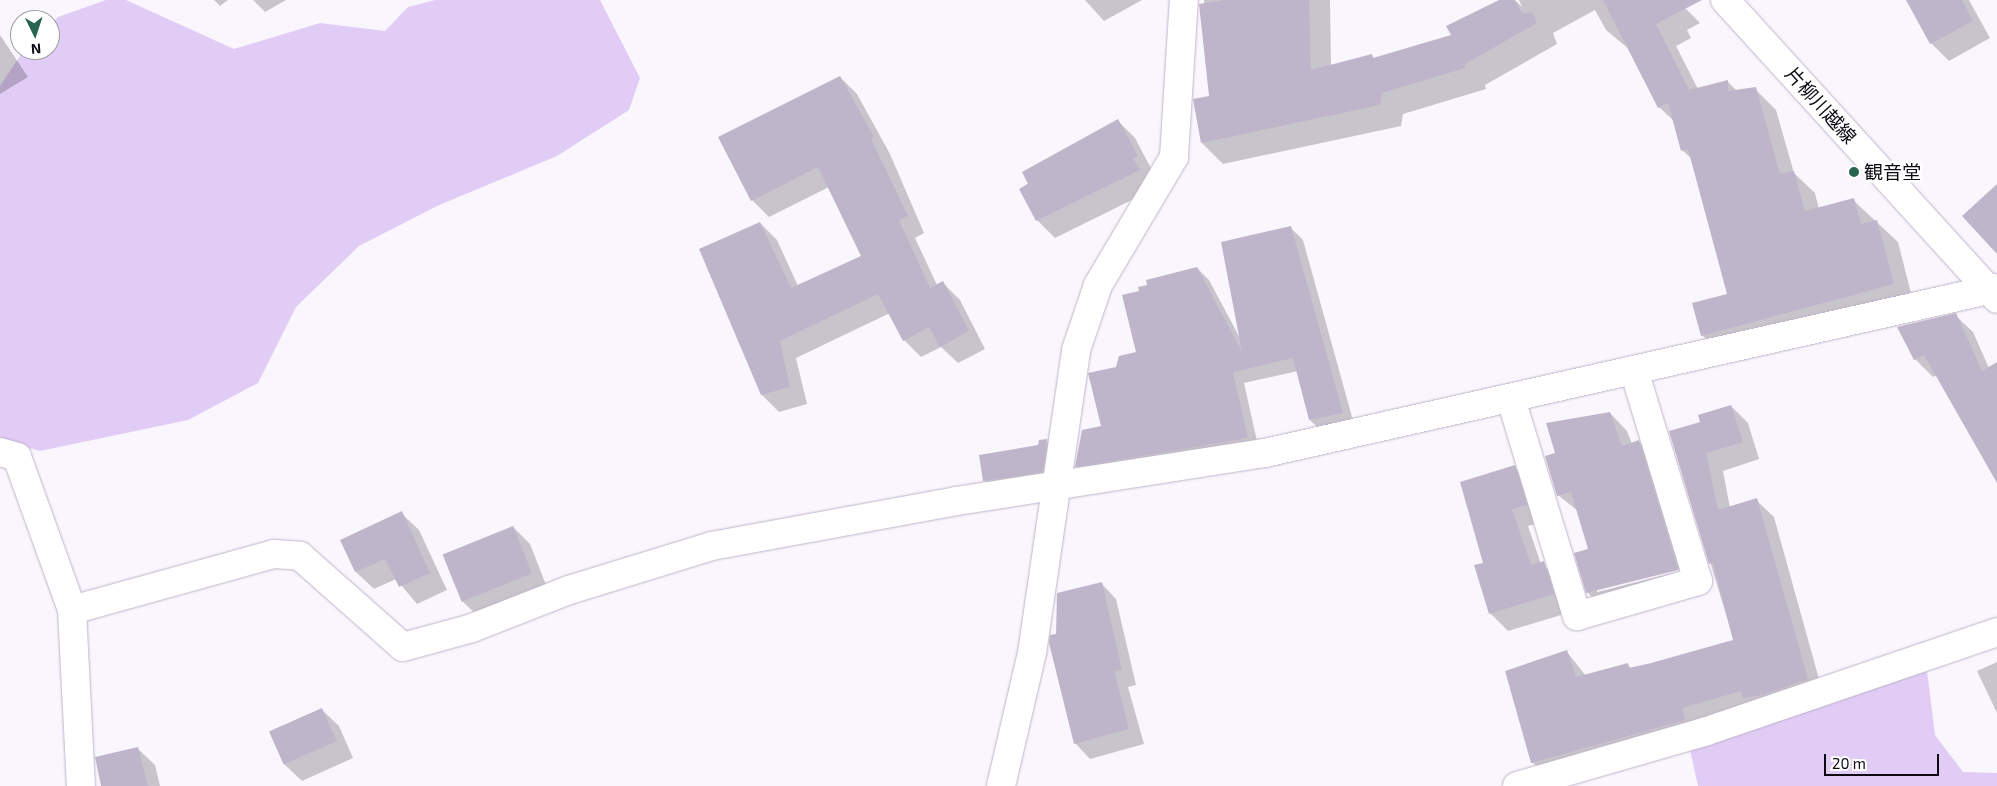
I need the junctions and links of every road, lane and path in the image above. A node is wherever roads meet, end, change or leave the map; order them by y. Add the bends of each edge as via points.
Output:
1 (1184, 0) edge
2 (1725, 0) edge
3 (1994, 292) edge
4 (1634, 370) junction
5 (1511, 399) junction
6 (0, 452) edge
7 (1055, 487) junction
8 (72, 610) junction
9 (1997, 632) edge
10 (81, 786) edge
11 (1001, 786) edge
12 (1517, 786) edge

1 - 7 street via 1174,157 1098,285 1076,350
2 - 3 street, 片柳川越線
3 - 4 street
4 - 5 street
4 - 5 street via 1698,581 1577,616
5 - 7 street via 1265,453
6 - 8 street via 17,457
7 - 8 street via 712,546 569,590 472,628 403,646 300,556 274,554
7 - 11 street via 1032,653
8 - 10 street
9 - 12 street via 1704,732

